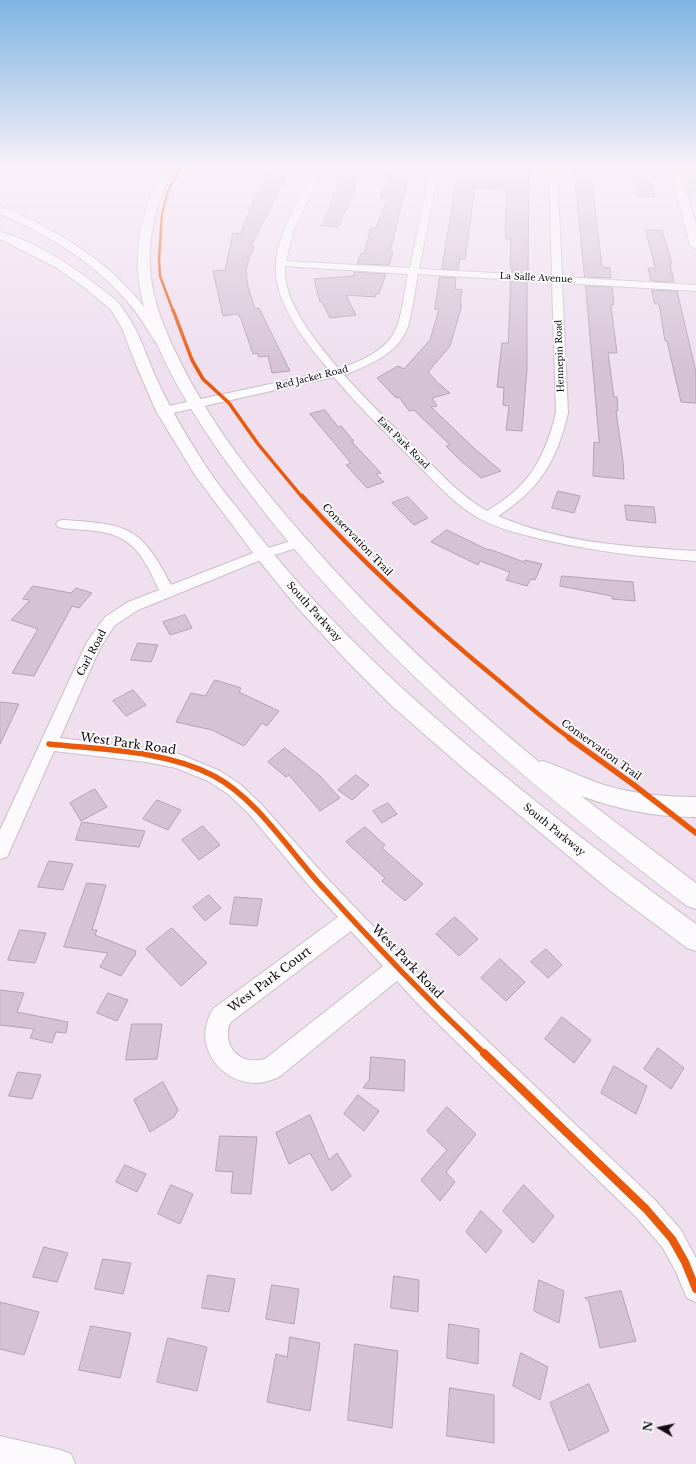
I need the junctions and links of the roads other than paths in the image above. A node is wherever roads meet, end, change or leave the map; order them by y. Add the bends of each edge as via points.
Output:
1 (0, 235) edge
2 (51, 235) edge
3 (146, 235) edge
4 (288, 235) edge
5 (421, 235) edge
6 (555, 235) edge
7 (693, 235) edge
8 (696, 245) edge
9 (280, 263) junction
10 (414, 271) junction
11 (557, 279) junction
12 (696, 288) edge
13 (166, 347) junction
14 (338, 373) junction
15 (195, 404) junction
16 (164, 411) junction
17 (489, 516) junction
18 (63, 524) dead end
19 (298, 542) junction
20 (263, 554) junction
21 (696, 556) edge
22 (167, 591) junction
23 (49, 744) junction
24 (520, 760) junction
25 (696, 807) edge
26 (0, 851) edge
27 (696, 898) edge
28 (352, 918) junction
29 (671, 920) junction
30 (696, 939) edge
31 (696, 944) edge
32 (398, 967) junction
33 (696, 1289) edge
34 (0, 1450) edge
35 (61, 1464) edge

1 - 16 main road, South Parkway via 60,265 90,285 116,308 130,328 146,373
2 - 13 main road via 90,260 126,292 144,313
3 - 13 main road via 145,280
4 - 9 street, East Park Road
5 - 10 street, Red Jacket Road
6 - 11 street, Hennepin Road
7 - 8 main road
9 - 10 street, La Salle Avenue
9 - 14 street, East Park Road via 282,288 288,304
10 - 11 street, La Salle Avenue
10 - 14 street, Red Jacket Road via 402,328 393,343 367,362
11 - 12 street, La Salle Avenue
11 - 17 street, Hennepin Road via 562,388 562,413 558,431 551,451 537,476 515,499
13 - 15 main road
14 - 15 street, Red Jacket Road
14 - 17 street, East Park Road via 391,432 441,481 472,508
15 - 16 street, Red Jacket Road
15 - 19 main road via 249,482
16 - 20 main road, South Parkway via 204,475
17 - 21 street, East Park Road via 510,527 579,544
18 - 22 street via 104,528 129,535 149,556
19 - 20 street, Carl Road
19 - 24 main road via 371,623 484,730
20 - 22 street, Carl Road
20 - 29 main road, South Parkway via 353,655 401,701 545,823 617,881
22 - 23 street, Carl Road via 120,613 103,630 93,646
23 - 26 street, Carl Road
23 - 28 street, West Park Road via 179,760 214,776 234,788 255,809
24 - 25 main road via 616,797 661,806
24 - 27 main road via 634,852
28 - 32 street, West Park Road
28 - 32 street, West Park Court via 231,1008 220,1019 216,1042 219,1052 228,1062 243,1070 257,1072 271,1068
29 - 30 main road, South Parkway
29 - 31 main road
32 - 33 street, West Park Road via 672,1238
34 - 35 street

